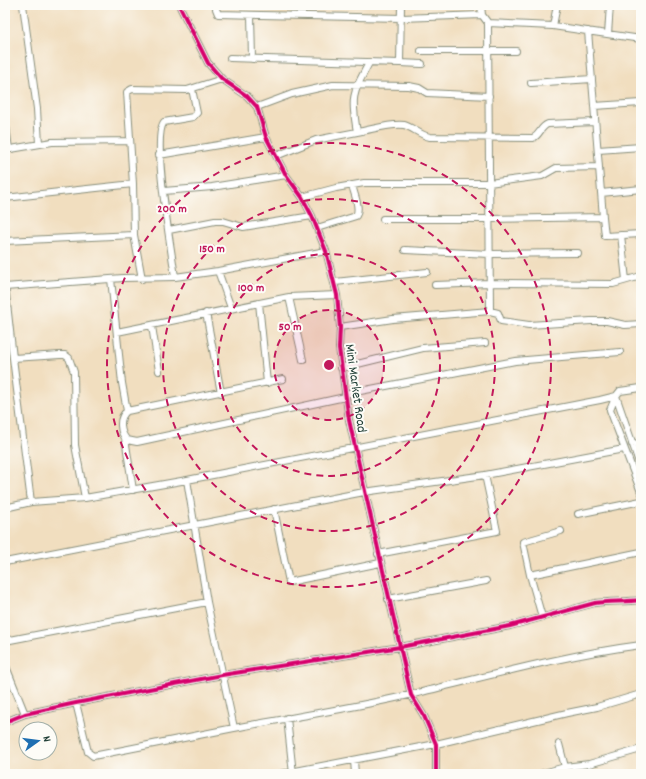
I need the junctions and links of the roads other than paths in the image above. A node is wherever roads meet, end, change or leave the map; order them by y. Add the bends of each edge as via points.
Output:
1 (23, 5) edge
2 (179, 5) edge
3 (217, 5) edge
4 (401, 5) edge
5 (481, 5) edge
6 (557, 5) edge
7 (610, 5) edge
8 (251, 15) junction
9 (482, 16) junction
10 (402, 18) junction
11 (488, 23) junction
12 (553, 26) junction
13 (588, 31) junction
14 (608, 34) junction
15 (641, 39) edge
16 (488, 50) junction
17 (422, 51) dead end
18 (516, 51) dead end
19 (230, 58) dead end
20 (252, 59) junction
21 (369, 63) junction
22 (400, 63) junction
23 (422, 64) dead end
24 (222, 79) junction
25 (592, 79) junction
26 (532, 82) dead end
27 (356, 87) junction
28 (192, 89) junction
29 (489, 96) junction
30 (641, 103) edge
31 (594, 106) junction
32 (257, 107) junction
33 (5, 119) edge
34 (595, 122) junction
35 (357, 132) junction
36 (266, 137) junction
37 (489, 137) junction
38 (130, 141) junction
39 (39, 144) junction
40 (641, 147) edge
41 (7, 149) edge
42 (598, 150) junction
43 (159, 155) junction
44 (276, 156) junction
45 (599, 167) junction
46 (286, 175) junction
47 (489, 183) junction
48 (133, 184) junction
49 (352, 185) junction
50 (641, 189) edge
51 (164, 191) junction
52 (601, 193) junction
53 (302, 197) junction
54 (5, 198) edge
55 (312, 216) junction
56 (603, 217) junction
57 (383, 219) dead end
58 (490, 219) junction
59 (317, 228) junction
60 (169, 230) junction
61 (641, 234) edge
62 (134, 235) junction
63 (620, 235) junction
64 (5, 241) edge
65 (405, 250) dead end
66 (326, 251) junction
67 (578, 253) dead end
68 (490, 254) junction
69 (218, 271) junction
70 (427, 272) dead end
71 (641, 276) edge
72 (175, 277) junction
73 (111, 279) junction
74 (142, 279) junction
75 (626, 280) junction
76 (335, 282) junction
77 (490, 283) junction
78 (435, 285) dead end
79 (5, 286) edge
80 (337, 295) junction
81 (290, 297) junction
82 (259, 303) junction
83 (231, 308) junction
84 (490, 311) junction
85 (206, 314) junction
86 (641, 324) edge
87 (152, 326) junction
88 (340, 327) junction
89 (117, 332) junction
90 (485, 343) dead end
91 (620, 352) dead end
92 (13, 358) junction
93 (303, 360) dead end
94 (341, 368) junction
95 (159, 371) dead end
96 (283, 379) dead end
97 (267, 383) junction
98 (641, 388) edge
99 (221, 393) junction
100 (345, 395) junction
101 (616, 396) junction
102 (127, 411) junction
103 (124, 438) junction
104 (641, 443) edge
105 (632, 444) junction
106 (355, 448) junction
107 (624, 449) junction
108 (641, 468) edge
109 (485, 475) junction
110 (187, 480) junction
111 (133, 490) junction
112 (364, 492) junction
113 (641, 492) edge
114 (85, 498) junction
115 (641, 501) edge
116 (31, 502) junction
117 (5, 508) edge
118 (274, 509) junction
119 (578, 514) dead end
120 (193, 526) junction
121 (561, 531) dead end
122 (641, 552) edge
123 (378, 554) junction
124 (5, 562) edge
125 (380, 564) junction
126 (530, 575) junction
127 (486, 581) dead end
128 (388, 600) junction
129 (641, 600) edge
130 (207, 602) junction
131 (542, 617) junction
132 (5, 641) edge
133 (641, 645) edge
134 (400, 647) junction
135 (5, 664) edge
136 (222, 675) junction
137 (641, 694) edge
138 (411, 695) junction
139 (76, 703) junction
140 (25, 714) junction
141 (287, 718) junction
142 (5, 722) edge
143 (234, 728) junction
144 (436, 744) junction
145 (559, 744) dead end
146 (641, 748) edge
147 (354, 760) junction
148 (565, 767) junction
149 (293, 773) edge
150 (280, 774) edge
151 (356, 774) edge
152 (436, 774) edge
153 (540, 774) edge

1 - 39 street via 38,109
2 - 24 street, Mini Market Road via 208,63
3 - 8 street via 218,14
4 - 10 street
5 - 9 street
6 - 12 street
7 - 14 street
8 - 10 street
8 - 20 street
9 - 10 street
9 - 11 street
10 - 22 street
11 - 12 street
11 - 16 street
12 - 13 street
13 - 14 street
13 - 25 street
14 - 15 street
16 - 17 street
16 - 18 street
16 - 29 street
19 - 20 street
20 - 21 street
21 - 22 street
21 - 27 street
22 - 23 street
24 - 28 street
24 - 32 street, Mini Market Road via 247,96
25 - 26 street
25 - 31 street
27 - 29 street via 409,86 427,93
27 - 32 street via 333,85
27 - 35 street via 352,103
28 - 38 street via 129,90 126,96
28 - 43 street via 197,113 193,117 164,122
29 - 37 street
30 - 31 street
31 - 34 street
32 - 36 street, Mini Market Road
33 - 41 street
34 - 37 street via 548,124 533,138
34 - 42 street
35 - 37 street via 397,125 405,126 430,138
35 - 44 street via 316,140
36 - 43 street
36 - 44 street, Mini Market Road
37 - 47 street
38 - 39 street
38 - 48 street
39 - 41 street
40 - 42 street
42 - 45 street
43 - 51 street
44 - 46 street, Mini Market Road
45 - 47 street via 556,168 542,176
45 - 52 street
46 - 51 street via 212,187
46 - 53 street, Mini Market Road
47 - 49 street
47 - 58 street
48 - 54 street
48 - 62 street
49 - 53 street
49 - 59 street via 358,207 356,216
50 - 52 street
51 - 60 street
52 - 56 street
53 - 55 street, Mini Market Road
55 - 59 street, Mini Market Road
55 - 60 street via 243,227 215,221
56 - 58 street
56 - 63 street via 605,236
57 - 58 street
58 - 68 street
59 - 66 street, Mini Market Road
60 - 72 street
61 - 63 street
62 - 64 street
62 - 74 street
63 - 75 street
65 - 68 street
66 - 69 street
66 - 76 street, Mini Market Road
67 - 68 street
68 - 77 street
69 - 72 street
69 - 83 street
70 - 76 street
71 - 75 street
72 - 74 street
73 - 74 street
73 - 79 street
73 - 89 street
75 - 77 street via 613,284
76 - 80 street, Mini Market Road
77 - 78 street
77 - 84 street
79 - 92 street
80 - 81 street
80 - 88 street, Mini Market Road
81 - 82 street
81 - 93 street
82 - 83 street
82 - 97 street
83 - 85 street
84 - 86 street via 498,313 501,321 529,325 591,321
84 - 88 street via 393,319
85 - 87 street
85 - 99 street
87 - 89 street
87 - 95 street
88 - 94 street, Mini Market Road
89 - 102 street
90 - 94 street via 423,348
91 - 100 street via 514,361
92 - 114 street via 60,355 69,358 74,372 75,445
92 - 116 street
94 - 100 street, Mini Market Road
96 - 97 street
97 - 99 street
98 - 101 street via 620,391
99 - 102 street
100 - 103 street via 136,442
100 - 106 street, Mini Market Road
101 - 105 street
101 - 106 street
101 - 107 street via 610,410
102 - 103 street via 122,417
103 - 111 street
104 - 105 street
105 - 108 street
106 - 110 street
106 - 112 street, Mini Market Road
107 - 109 street
107 - 113 street
109 - 112 street
109 - 123 street via 497,531
110 - 111 street
110 - 120 street
111 - 114 street
112 - 118 street
112 - 123 street, Mini Market Road
114 - 116 street
115 - 119 street
116 - 117 street
118 - 120 street
118 - 125 street via 289,582
120 - 124 street
120 - 130 street
121 - 126 street via 523,542
122 - 126 street
123 - 125 street, Mini Market Road
125 - 128 street, Mini Market Road
126 - 131 street
127 - 128 street
128 - 134 street, Mini Market Road
129 - 131 street via 595,603
130 - 132 street
130 - 136 street
131 - 134 street via 510,626
133 - 138 street via 563,658
134 - 136 street
134 - 138 street, Mini Market Road
135 - 140 street
136 - 139 street
136 - 143 street
137 - 144 street via 590,709
138 - 141 street
138 - 144 street, Mini Market Road via 424,716
139 - 140 street
139 - 143 street via 88,752 93,756
140 - 142 street
141 - 143 street
141 - 149 street
144 - 147 street
144 - 152 street
145 - 148 street
146 - 148 street via 589,764
147 - 149 street
147 - 151 street
148 - 153 street
149 - 150 street

